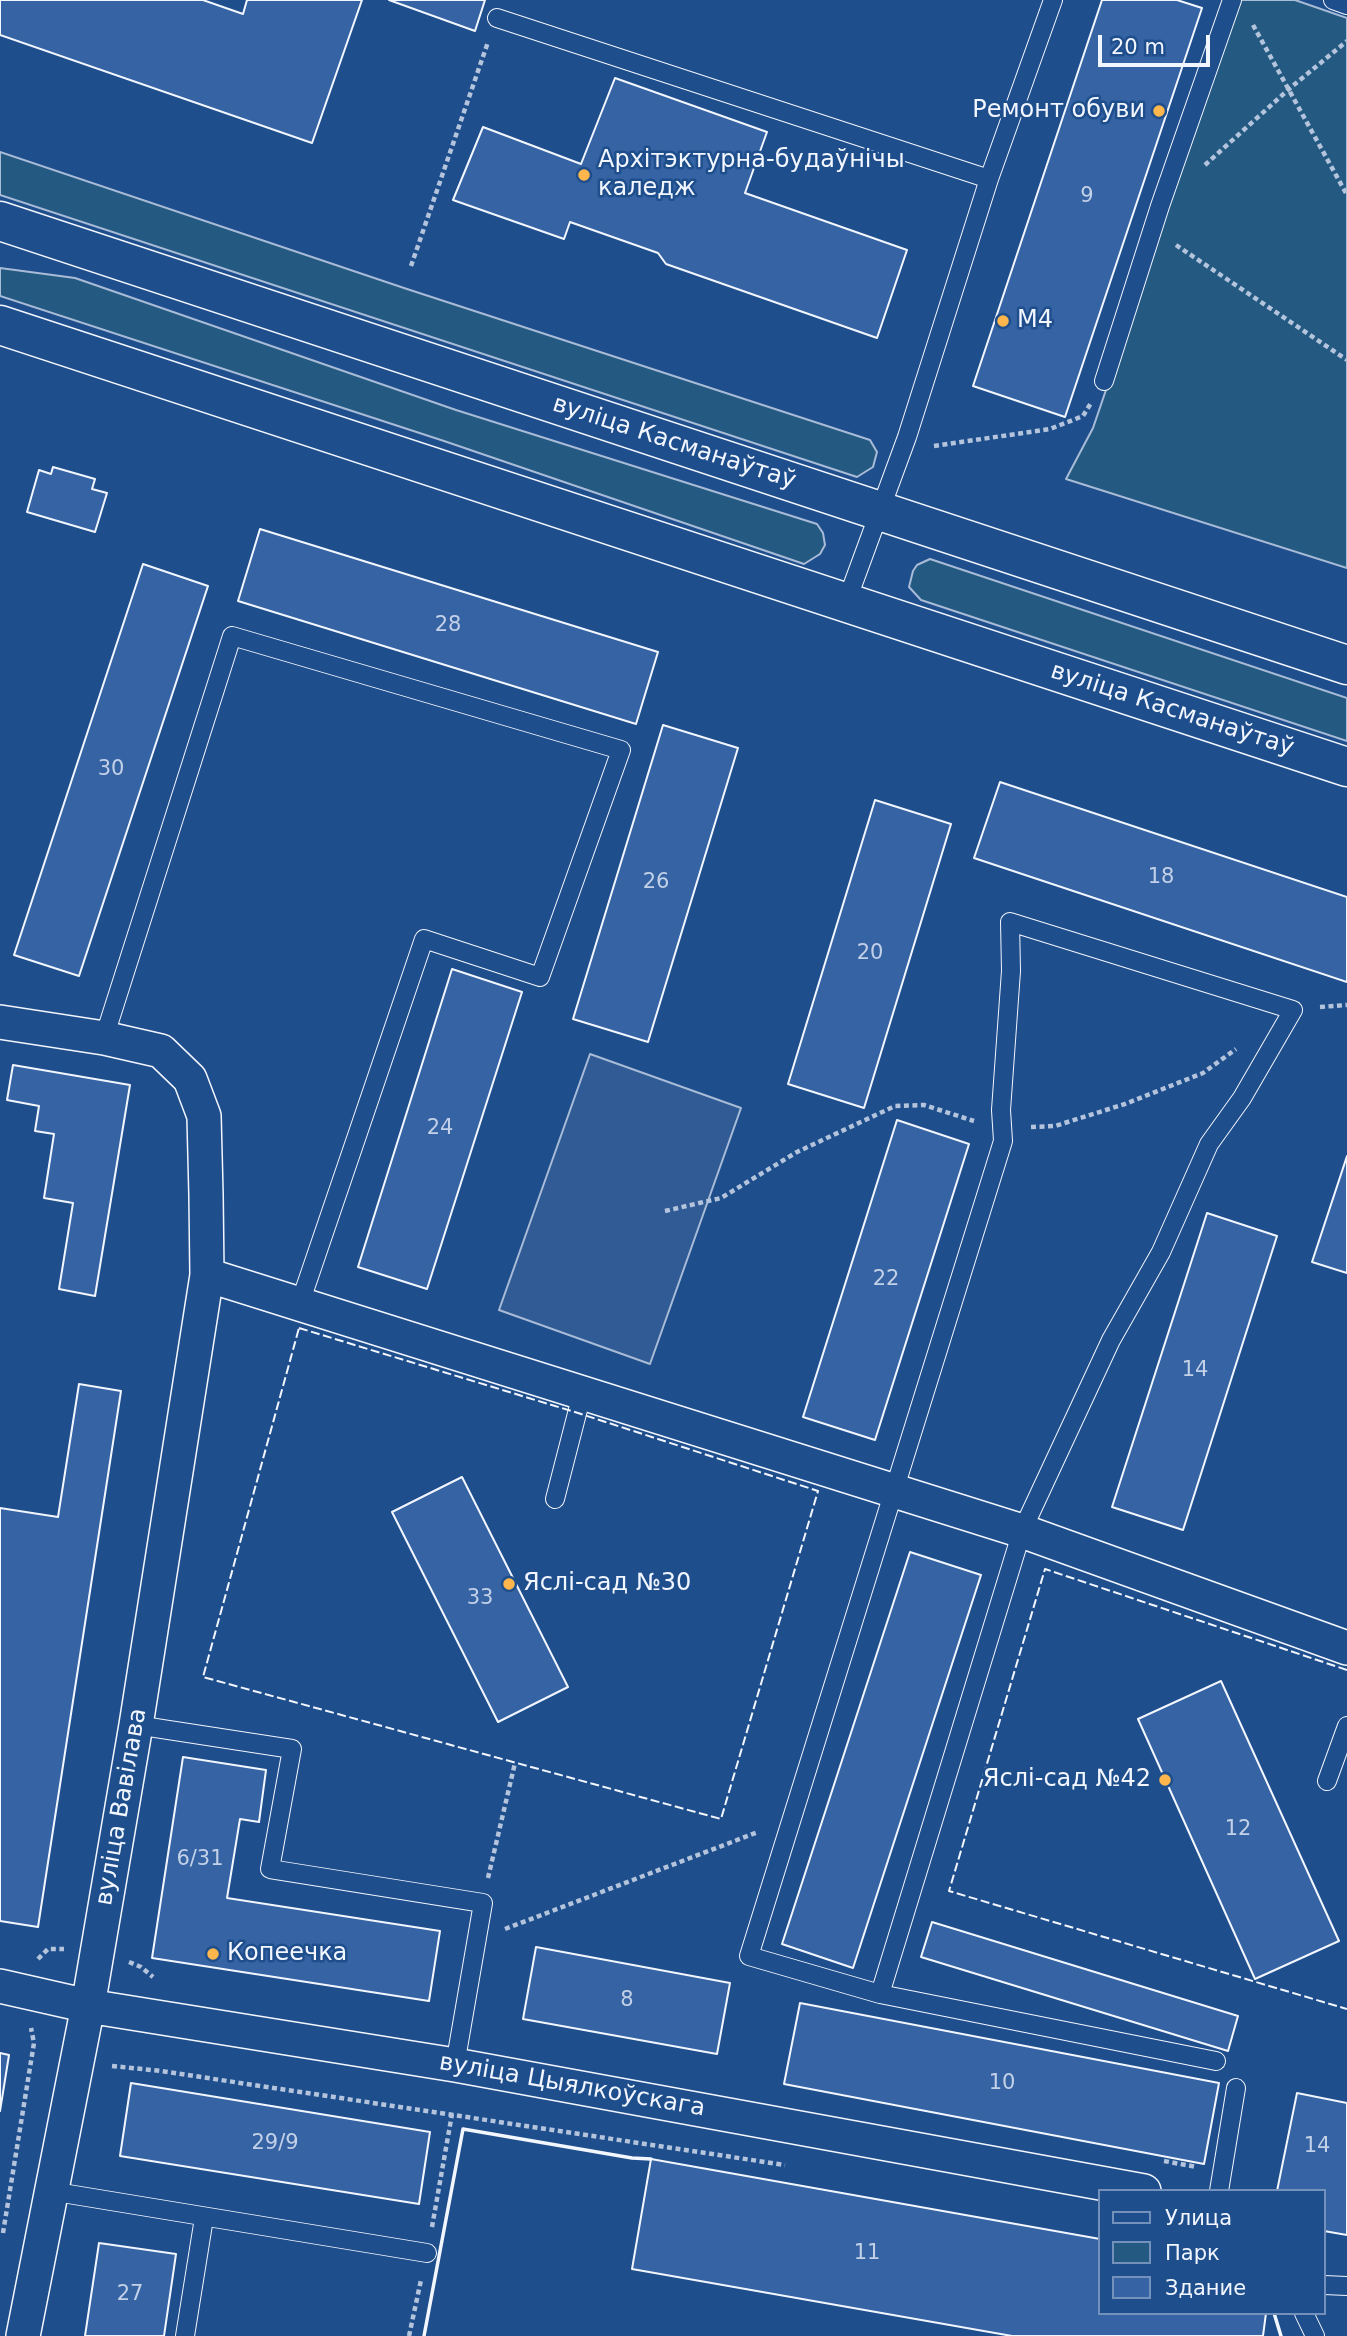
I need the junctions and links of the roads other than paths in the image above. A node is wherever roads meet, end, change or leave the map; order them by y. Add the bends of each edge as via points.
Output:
1 (1053, 0) edge
2 (1232, 0) edge
3 (1333, 0) edge
4 (1347, 5) edge
5 (497, 18) road end
6 (989, 179) junction
7 (0, 221) edge
8 (0, 325) edge
9 (1104, 381) road end
10 (880, 510) junction
11 (846, 603) junction
12 (1347, 665) edge
13 (1347, 767) edge
14 (0, 1022) edge
15 (104, 1038) junction
16 (207, 1275) junction
17 (300, 1303) junction
18 (582, 1394) junction
19 (894, 1492) junction
20 (555, 1499) dead end
21 (1022, 1531) junction
22 (1347, 1648) edge
23 (136, 1725) junction
24 (1347, 1726) edge
25 (1327, 1781) dead end
26 (0, 1986) edge
27 (880, 1994) junction
28 (88, 2006) junction
29 (1216, 2061) dead end
30 (455, 2065) junction
31 (1236, 2088) dead end
32 (1133, 2189) edge
33 (1219, 2189) edge
34 (50, 2191) junction
35 (204, 2218) junction
36 (427, 2253) dead end
37 (1326, 2286) edge
38 (1347, 2286) edge
39 (1305, 2315) edge
40 (23, 2336) edge
41 (185, 2336) edge
42 (1315, 2336) edge

1 - 6 lane
2 - 9 lane
3 - 4 lane
5 - 6 lane
6 - 10 lane via 908,437
7 - 10 main road, вуліца Касманаўтаў
8 - 11 main road, вуліца Касманаўтаў
10 - 11 lane
10 - 12 main road, вуліца Касманаўтаў
11 - 13 main road, вуліца Касманаўтаў
14 - 15 street, вуліца Вавілава
15 - 16 street, вуліца Вавілава via 160,1051 190,1079 204,1116
15 - 17 lane via 232,636 621,750 540,978 424,939
16 - 17 street
16 - 23 street, вуліца Вавілава
17 - 18 street
18 - 19 street
18 - 20 lane
19 - 21 street
19 - 21 lane via 1003,1142 1010,922 1293,1010 1242,1098 1209,1144 1161,1252 1111,1340
19 - 27 lane via 749,1956
21 - 22 street
21 - 27 lane
23 - 28 street, вуліца Вавілава
23 - 30 lane via 292,1749 270,1869 483,1903
24 - 25 lane
26 - 28 street, вуліца Цыялкоўскага
27 - 29 lane
28 - 30 street, вуліца Цыялкоўскага
28 - 34 street, вуліца Вавілава
30 - 32 street, вуліца Цыялкоўскага
31 - 33 lane
34 - 35 lane
34 - 40 street, вуліца Вавілава
35 - 36 lane
35 - 41 lane
37 - 38 lane
39 - 42 lane

